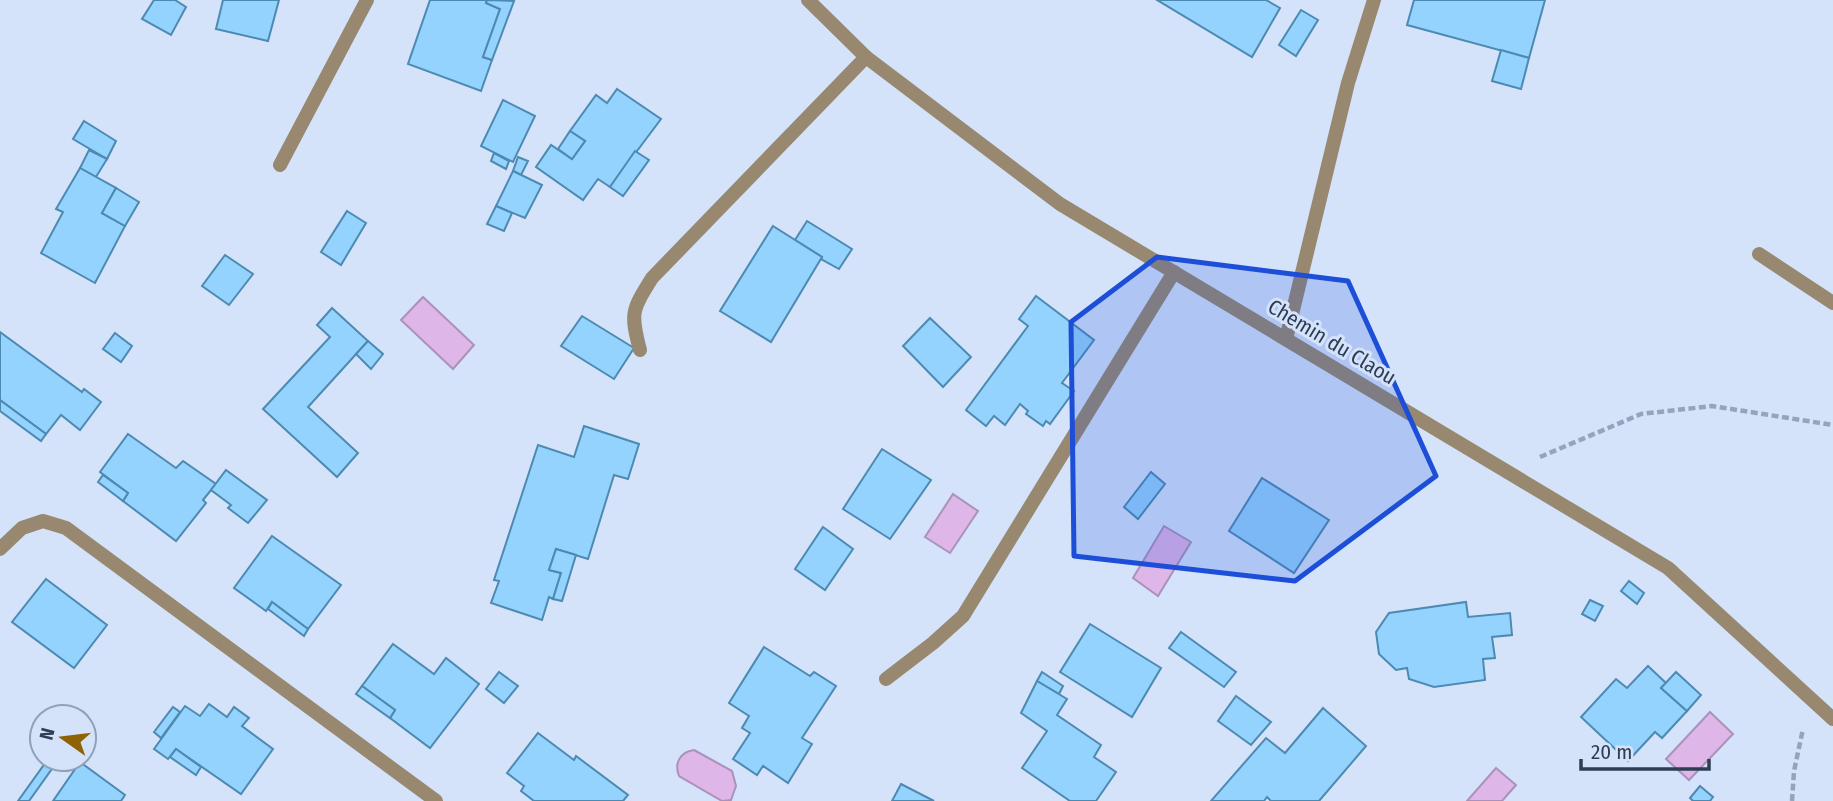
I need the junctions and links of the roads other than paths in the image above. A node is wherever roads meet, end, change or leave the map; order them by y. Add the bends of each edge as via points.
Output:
1 (367, 0) edge
2 (808, 0) edge
3 (1374, 0) edge
4 (866, 57) junction
5 (280, 165) dead end
6 (1759, 254) dead end
7 (1174, 272) junction
8 (1833, 303) edge
9 (1286, 339) junction
10 (640, 349) dead end
11 (0, 549) edge
12 (886, 679) dead end
13 (1833, 719) edge
14 (436, 801) edge

1 - 5 street
2 - 4 street, Chemin du Claou
3 - 9 street via 1348,83
4 - 7 street, Chemin du Claou via 1060,204
4 - 10 street via 652,278 634,307
6 - 8 street
7 - 9 street, Chemin du Claou
7 - 12 street via 963,616
9 - 13 street, Chemin du Claou via 1668,568
11 - 14 street via 22,528 43,521 66,528

